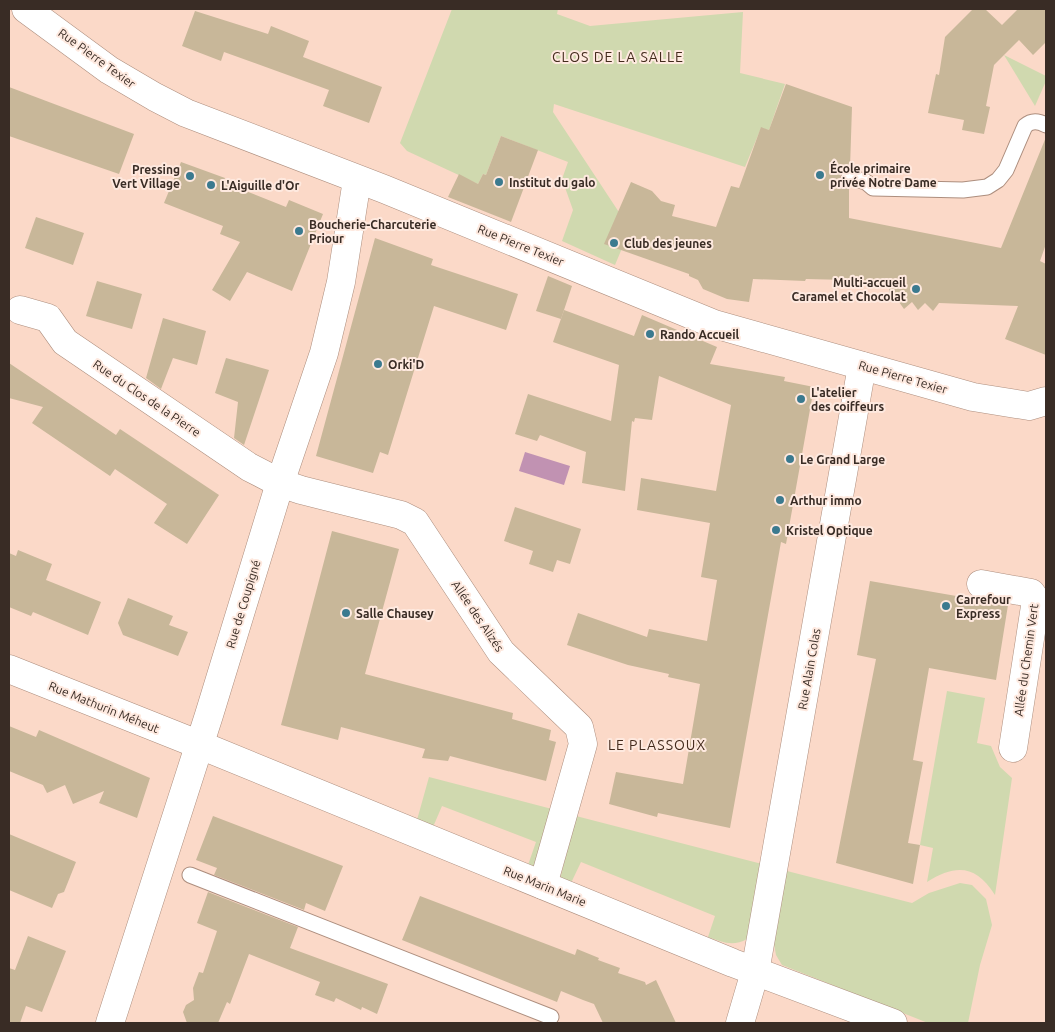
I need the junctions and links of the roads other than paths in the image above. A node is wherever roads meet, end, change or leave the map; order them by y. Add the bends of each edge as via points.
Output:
1 (26, 9) edge
2 (1046, 125) edge
3 (849, 177) dead end
4 (357, 180) junction
5 (20, 310) dead end
6 (862, 366) junction
7 (1045, 402) edge
8 (280, 483) junction
9 (981, 584) dead end
10 (9, 669) edge
11 (200, 745) junction
12 (1013, 748) dead end
13 (190, 875) dead end
14 (543, 885) junction
15 (755, 972) junction
16 (551, 1017) dead end
17 (110, 1023) edge
18 (740, 1023) edge
19 (893, 1023) edge

1 - 4 street, Rue Pierre Texier via 109,70 155,97 260,143
2 - 3 lane via 1037,121 1025,126 1006,170 986,187 964,190 873,188 866,182
4 - 6 street, Rue Pierre Texier via 714,324
4 - 8 street, Rue de Coupigné via 333,318
5 - 8 street, Rue du Clos de la Pierre via 48,318 64,342 249,467
6 - 7 street, Rue Pierre Texier via 1013,405
6 - 15 street, Rue Alain Colas
8 - 11 street, Rue de Coupigné
8 - 14 street, Allée des Alizés via 401,515 415,522 501,652 579,727 583,744
9 - 12 street, Allée du Chemin Vert via 1031,593 1036,600
10 - 11 street, Rue Mathurin Méheut
11 - 14 street, Rue Marin Marie
11 - 17 street, Rue de Coupigné
13 - 16 lane
14 - 15 street, Rue Marin Marie
15 - 18 street, Rue Alain Colas
15 - 19 street, Rue Marin Marie

